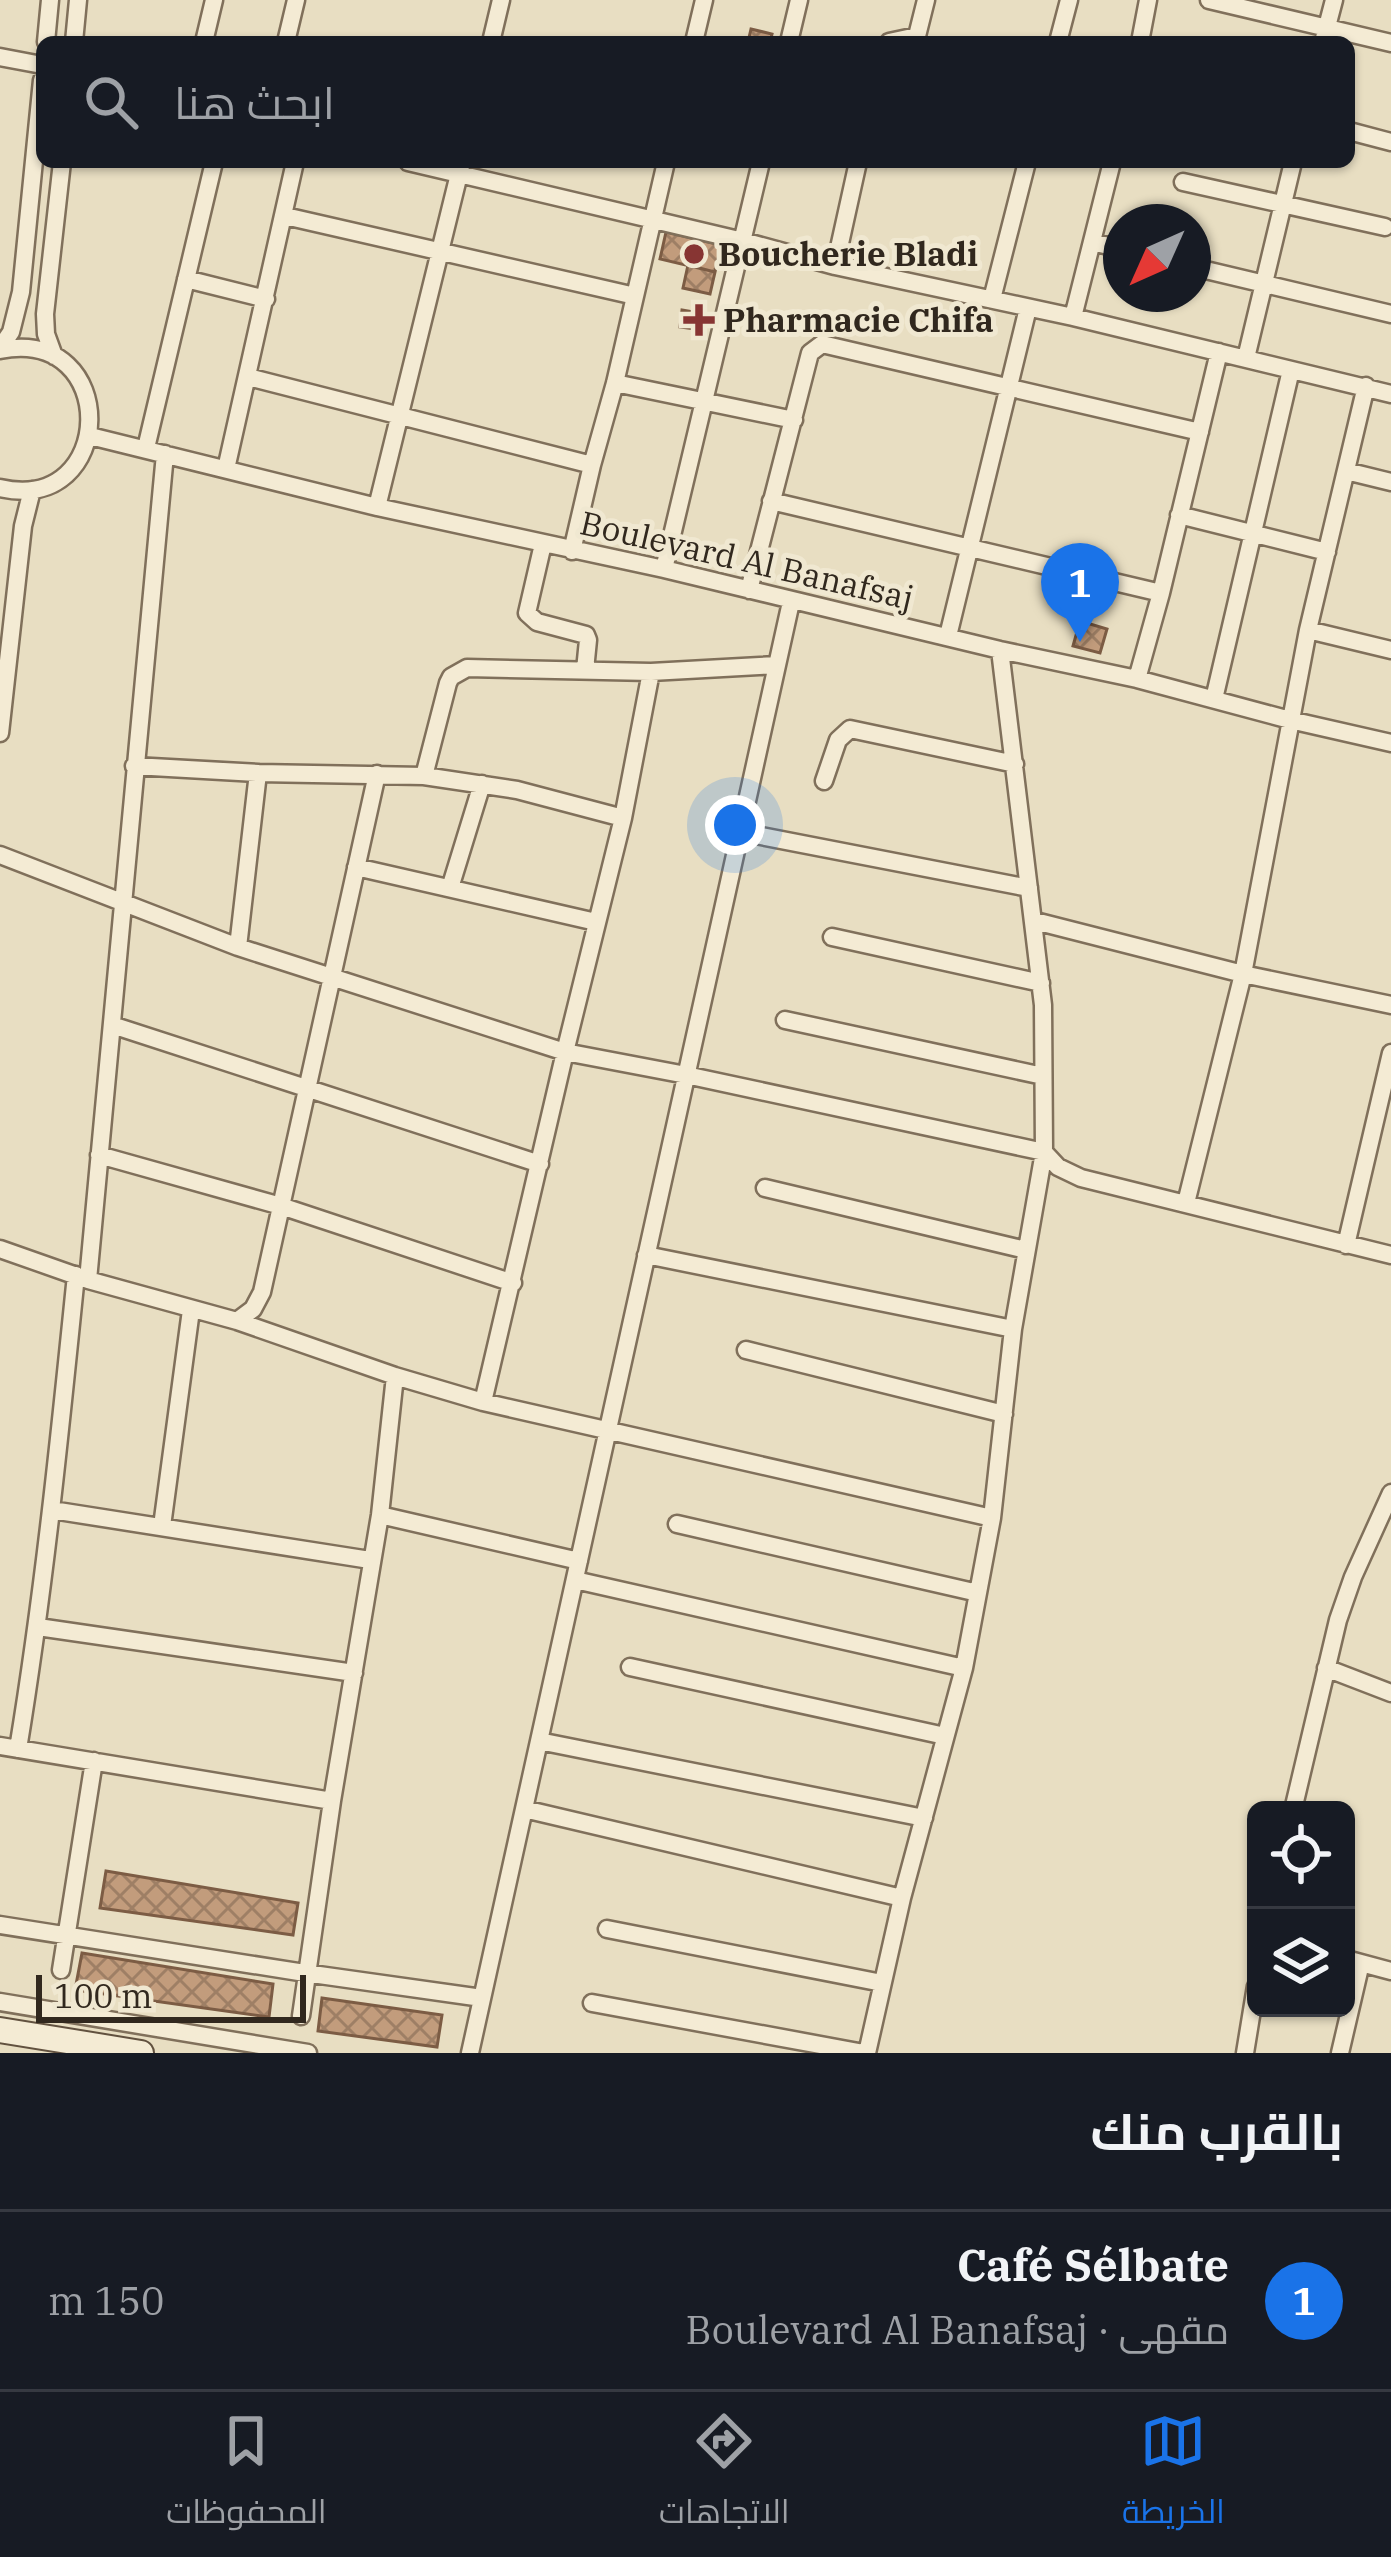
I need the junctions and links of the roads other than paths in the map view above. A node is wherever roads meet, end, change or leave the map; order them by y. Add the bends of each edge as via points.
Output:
1 (50, 0) edge
2 (78, 0) edge
3 (214, 0) edge
4 (296, 0) edge
5 (501, 0) edge
6 (704, 0) edge
7 (799, 0) edge
8 (926, 0) edge
9 (1069, 0) edge
10 (1148, 0) edge
11 (1209, 0) edge
12 (1334, 0) edge
13 (1325, 35) edge
14 (47, 36) edge
15 (75, 36) edge
16 (205, 36) edge
17 (287, 36) edge
18 (492, 36) edge
19 (695, 36) edge
20 (790, 36) edge
21 (917, 36) edge
22 (1060, 36) edge
23 (1141, 36) edge
24 (1355, 39) edge
25 (1391, 44) edge
26 (0, 57) edge
27 (36, 64) edge
28 (1355, 133) edge
29 (36, 141) edge
30 (1391, 142) edge
31 (61, 168) edge
32 (213, 168) edge
33 (295, 168) edge
34 (461, 168) edge
35 (665, 168) edge
36 (760, 168) edge
37 (857, 168) edge
38 (1026, 168) edge
39 (1110, 168) edge
40 (1292, 168) edge
41 (1183, 182) dead end
42 (1283, 203) junction
43 (285, 216) junction
44 (652, 220) junction
45 (1385, 227) dead end
46 (743, 241) junction
47 (1092, 242) junction
48 (1103, 245) edge
49 (441, 253) junction
50 (835, 266) junction
51 (1211, 271) edge
52 (186, 279) junction
53 (1263, 284) junction
54 (635, 296) junction
55 (266, 298) junction
56 (992, 299) junction
57 (1028, 308) junction
58 (1391, 314) edge
59 (1073, 317) junction
60 (0, 349) edge
61 (1219, 352) junction
62 (54, 356) junction
63 (1246, 358) junction
64 (1291, 370) junction
65 (248, 377) junction
66 (615, 383) junction
67 (1366, 386) junction
68 (1008, 388) junction
69 (1391, 394) edge
70 (705, 401) junction
71 (399, 415) junction
72 (794, 420) junction
73 (1200, 432) junction
74 (90, 436) junction
75 (156, 451) junction
76 (592, 465) junction
77 (226, 469) junction
78 (1346, 471) junction
79 (1391, 482) edge
80 (0, 488) edge
81 (32, 490) junction
82 (771, 501) junction
83 (377, 507) junction
84 (1180, 515) junction
85 (1254, 535) junction
86 (543, 544) junction
87 (968, 546) junction
88 (572, 551) junction
89 (1327, 552) junction
90 (664, 569) junction
91 (749, 590) junction
92 (1161, 593) junction
93 (791, 602) junction
94 (1308, 630) junction
95 (947, 636) junction
96 (1000, 650) junction
97 (1391, 650) edge
98 (777, 665) junction
99 (585, 670) junction
100 (651, 672) junction
101 (1137, 679) junction
102 (1214, 699) junction
103 (1290, 720) junction
104 (0, 733) edge
105 (1391, 742) edge
106 (1015, 764) junction
107 (134, 766) junction
108 (258, 773) junction
109 (377, 774) junction
110 (424, 776) junction
111 (824, 782) dead end
112 (482, 784) junction
113 (623, 818) junction
114 (740, 832) junction
115 (0, 855) edge
116 (356, 867) junction
117 (450, 888) junction
118 (1029, 888) junction
119 (124, 904) junction
120 (1035, 921) junction
121 (596, 922) junction
122 (832, 937) dead end
123 (238, 947) junction
124 (1243, 974) junction
125 (332, 979) junction
126 (1041, 983) junction
127 (1391, 1005) edge
128 (785, 1020) dead end
129 (112, 1025) junction
130 (565, 1052) junction
131 (1391, 1054) edge
132 (686, 1075) junction
133 (1043, 1076) junction
134 (307, 1090) junction
135 (1044, 1152) junction
136 (99, 1155) junction
137 (540, 1164) junction
138 (765, 1188) dead end
139 (1186, 1203) junction
140 (281, 1206) junction
141 (1346, 1244) junction
142 (0, 1249) edge
143 (1026, 1250) junction
144 (646, 1255) junction
145 (1391, 1256) edge
146 (82, 1277) junction
147 (513, 1283) junction
148 (191, 1310) junction
149 (237, 1321) junction
150 (1013, 1329) junction
151 (746, 1351) dead end
152 (395, 1376) junction
153 (483, 1402) junction
154 (1004, 1414) junction
155 (607, 1432) junction
156 (1391, 1493) edge
157 (52, 1510) junction
158 (380, 1515) junction
159 (992, 1518) junction
160 (676, 1524) dead end
161 (162, 1526) junction
162 (370, 1560) junction
163 (577, 1570) junction
164 (978, 1593) junction
165 (38, 1627) junction
166 (629, 1667) dead end
167 (964, 1668) junction
168 (1326, 1668) junction
169 (354, 1673) junction
170 (1391, 1693) edge
171 (945, 1736) junction
172 (539, 1741) junction
173 (9, 1747) edge
174 (94, 1761) junction
175 (332, 1801) junction
176 (1295, 1801) edge
177 (524, 1809) junction
178 (923, 1818) junction
179 (902, 1898) junction
180 (0, 1925) edge
181 (607, 1929) dead end
182 (67, 1935) junction
183 (1355, 1962) edge
184 (61, 1970) dead end
185 (1391, 1971) edge
186 (305, 1973) junction
187 (882, 1983) junction
188 (482, 1998) junction
189 (0, 2002) edge
190 (592, 2003) dead end
191 (301, 2016) dead end
192 (1250, 2017) edge
193 (1345, 2017) edge
194 (0, 2030) edge
195 (142, 2053) edge
196 (308, 2053) edge
197 (470, 2053) edge
198 (866, 2053) edge
199 (1244, 2053) edge
200 (1340, 2053) edge

1 - 14 street
2 - 15 street
3 - 16 street
4 - 17 street
5 - 18 street
6 - 19 street
7 - 20 street
8 - 21 street
9 - 22 street
10 - 23 street
11 - 13 street
12 - 13 street
24 - 25 street
26 - 27 street
28 - 30 street
29 - 60 street via 21,292
31 - 62 street via 45,314
32 - 52 street
33 - 43 street
34 - 44 street
34 - 49 street
35 - 44 street
36 - 46 street
37 - 50 street
38 - 56 street
39 - 47 street
40 - 42 street
41 - 42 street
42 - 45 street
42 - 53 street
43 - 49 street
43 - 55 street
44 - 46 street
44 - 54 street
46 - 50 street
46 - 70 street
47 - 48 street
47 - 59 street
49 - 54 street
49 - 71 street
50 - 56 street
51 - 53 street
52 - 55 street
52 - 75 street
53 - 58 street
53 - 63 street
54 - 66 street
55 - 65 street
56 - 57 street
57 - 59 street
57 - 68 street
59 - 61 street
60 - 62 street
61 - 63 street
61 - 73 street
62 - 74 street via 85,390
63 - 64 street
64 - 67 street
64 - 85 street
65 - 71 street
65 - 77 street
66 - 70 street
66 - 76 street
67 - 69 street
67 - 78 street
68 - 72 street via 822,344 810,353
68 - 73 street
68 - 87 street
70 - 72 street
70 - 90 street
71 - 76 street
71 - 83 street
72 - 82 street
73 - 84 street
74 - 75 street, Boulevard Al Banafsaj
74 - 81 street via 63,477
75 - 77 street, Boulevard Al Banafsaj
75 - 107 street
76 - 88 street
77 - 83 street, Boulevard Al Banafsaj
78 - 79 street
78 - 89 street
80 - 81 street
81 - 104 street
82 - 87 street
82 - 91 street
83 - 86 street, Boulevard Al Banafsaj
84 - 85 street
84 - 92 street
85 - 89 street
85 - 102 street
86 - 88 street, Boulevard Al Banafsaj
86 - 99 street via 527,613 586,635
87 - 92 street
87 - 95 street
88 - 90 street, Boulevard Al Banafsaj
89 - 94 street
90 - 91 street, Boulevard Al Banafsaj
91 - 93 street, Boulevard Al Banafsaj
92 - 101 street
93 - 95 street, Boulevard Al Banafsaj
93 - 98 street
94 - 97 street
94 - 103 street
95 - 96 street, Boulevard Al Banafsaj
96 - 101 street, Boulevard Al Banafsaj
96 - 106 street
98 - 100 street
98 - 114 street
99 - 100 street
99 - 110 street via 458,671
100 - 113 street
101 - 102 street, Boulevard Al Banafsaj
102 - 103 street, Boulevard Al Banafsaj
103 - 105 street, Boulevard Al Banafsaj
103 - 124 street
106 - 111 street via 850,729
106 - 118 street
107 - 108 street
107 - 119 street
108 - 109 street
108 - 123 street
109 - 110 street
109 - 116 street
110 - 112 street
112 - 113 street
112 - 117 street
113 - 121 street
114 - 118 street
114 - 132 street
115 - 119 street
116 - 117 street
116 - 125 street
117 - 121 street
118 - 120 street
119 - 123 street
119 - 129 street
120 - 124 street
120 - 126 street
121 - 130 street
122 - 126 street
123 - 125 street
124 - 127 street
124 - 139 street
125 - 130 street
125 - 134 street
126 - 133 street
128 - 133 street
129 - 134 street
129 - 136 street
130 - 132 street
130 - 137 street
131 - 141 street
132 - 135 street
132 - 144 street
133 - 135 street
134 - 137 street
134 - 140 street
135 - 139 street via 1081,1178
135 - 143 street
136 - 140 street
136 - 146 street
137 - 147 street
138 - 143 street
139 - 141 street
140 - 147 street
140 - 149 street via 262,1292
141 - 145 street
142 - 146 street
143 - 150 street
144 - 150 street
144 - 155 street
146 - 148 street
146 - 157 street
147 - 153 street
148 - 149 street
148 - 161 street
149 - 152 street
150 - 154 street
151 - 154 street
152 - 153 street
152 - 158 street
153 - 155 street
154 - 159 street
155 - 159 street
155 - 163 street
156 - 168 street via 1353,1577
157 - 161 street
157 - 165 street
158 - 162 street
158 - 163 street
159 - 164 street
160 - 164 street
161 - 162 street
162 - 169 street
163 - 167 street
163 - 172 street
164 - 167 street
165 - 169 street
165 - 173 street
166 - 171 street
167 - 171 street
168 - 170 street
168 - 176 street
169 - 175 street
171 - 178 street
172 - 177 street
172 - 178 street
173 - 174 street
174 - 175 street
174 - 182 street
175 - 186 street
177 - 179 street
177 - 188 street
178 - 179 street
179 - 187 street
180 - 182 street
181 - 187 street
182 - 184 street
182 - 186 street
183 - 185 street
186 - 188 street
186 - 191 street
187 - 198 street
188 - 197 street
189 - 196 street
190 - 198 street
192 - 199 street
193 - 200 street
194 - 195 street

